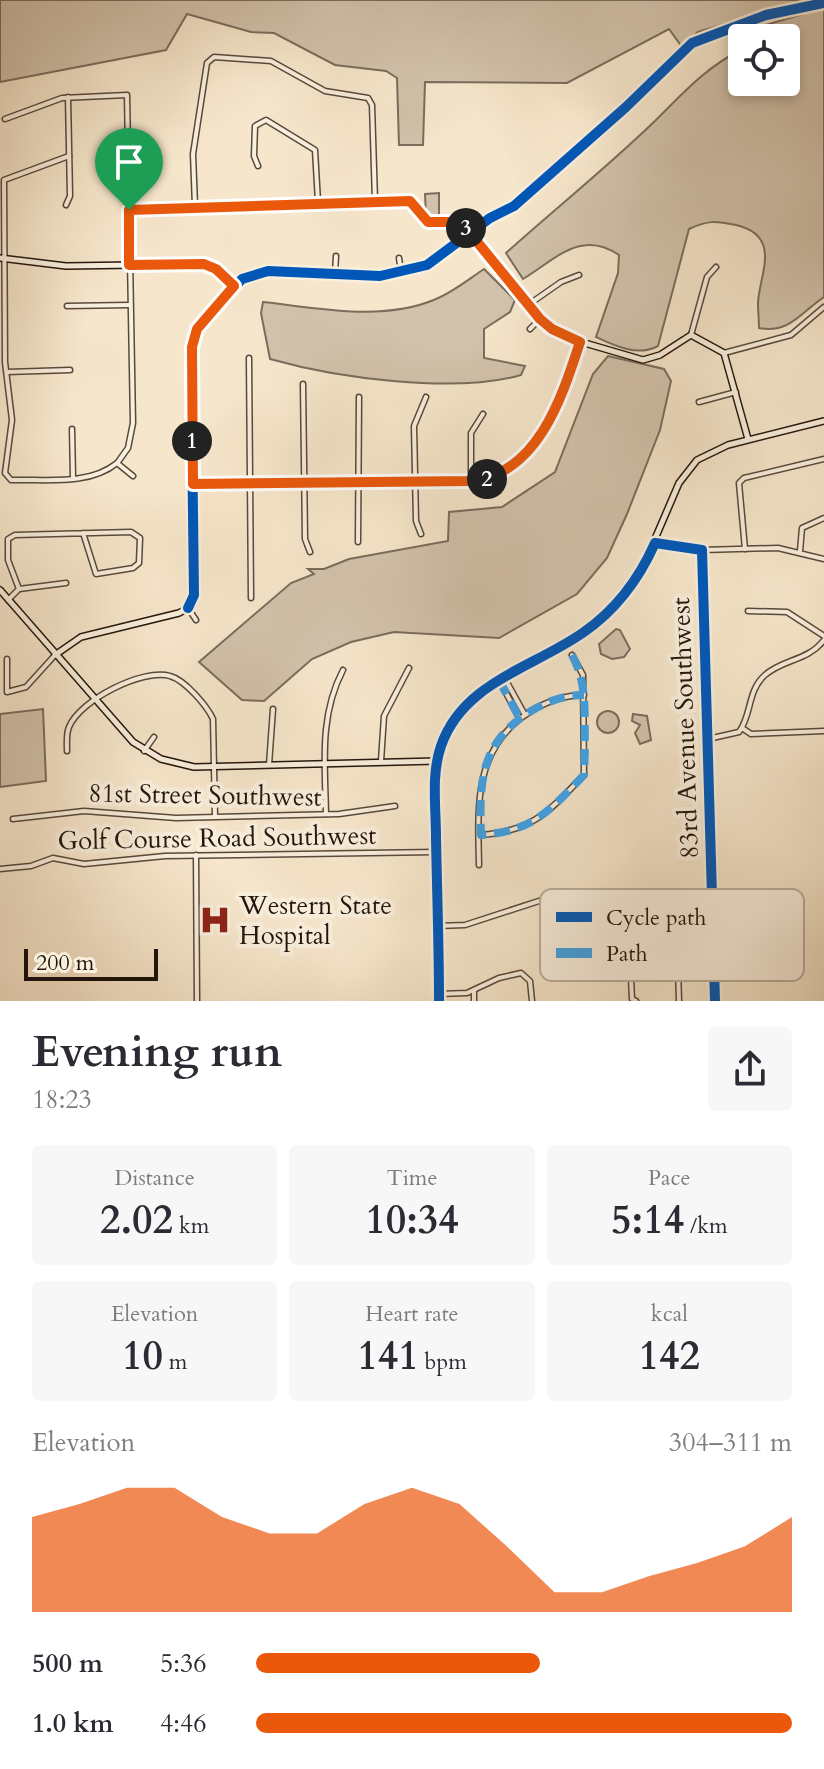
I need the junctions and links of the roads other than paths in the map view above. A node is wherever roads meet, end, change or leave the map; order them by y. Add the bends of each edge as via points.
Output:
1 (824, 3) edge
2 (68, 97) junction
3 (5, 119) dead end
4 (69, 156) junction
5 (258, 166) dead end
6 (375, 201) junction
7 (318, 202) junction
8 (66, 205) dead end
9 (195, 206) junction
10 (129, 210) junction
11 (471, 233) junction
12 (336, 256) dead end
13 (2, 258) edge
14 (399, 258) dead end
15 (129, 265) junction
16 (716, 267) dead end
17 (401, 273) junction
18 (579, 275) dead end
19 (335, 276) junction
20 (234, 286) junction
21 (129, 305) junction
22 (528, 305) junction
23 (67, 306) dead end
24 (824, 307) edge
25 (540, 319) junction
26 (530, 329) dead end
27 (691, 335) junction
28 (580, 342) junction
29 (724, 353) junction
30 (249, 358) dead end
31 (70, 370) dead end
32 (7, 372) junction
33 (303, 384) dead end
34 (736, 392) junction
35 (359, 397) dead end
36 (426, 397) dead end
37 (699, 402) dead end
38 (483, 414) dead end
39 (824, 421) edge
40 (72, 429) dead end
41 (748, 439) junction
42 (824, 459) edge
43 (117, 463) junction
44 (133, 476) dead end
45 (73, 478) junction
46 (360, 481) junction
47 (471, 481) junction
48 (304, 482) junction
49 (415, 482) junction
50 (249, 483) junction
51 (193, 484) junction
52 (824, 518) edge
53 (83, 533) junction
54 (421, 534) dead end
55 (358, 542) dead end
56 (655, 543) junction
57 (745, 549) junction
58 (702, 550) junction
59 (800, 551) junction
60 (310, 552) dead end
61 (824, 559) edge
62 (66, 583) dead end
63 (19, 589) junction
64 (0, 590) edge
65 (251, 598) dead end
66 (8, 600) junction
67 (188, 608) junction
68 (748, 611) dead end
69 (196, 620) dead end
70 (824, 638) edge
71 (55, 655) junction
72 (572, 655) dead end
73 (7, 659) dead end
74 (409, 668) dead end
75 (343, 670) dead end
76 (501, 678) junction
77 (584, 695) junction
78 (95, 700) junction
79 (273, 709) dead end
80 (523, 717) junction
81 (742, 728) junction
82 (824, 731) edge
83 (154, 737) dead end
84 (708, 739) junction
85 (67, 751) dead end
86 (144, 751) junction
87 (381, 761) junction
88 (437, 761) junction
89 (325, 763) junction
90 (269, 765) junction
91 (214, 766) junction
92 (395, 806) dead end
93 (326, 814) junction
94 (215, 816) junction
95 (13, 819) dead end
96 (481, 835) junction
97 (436, 852) junction
98 (196, 855) junction
99 (479, 865) dead end
100 (0, 869) edge
101 (712, 889) edge
102 (540, 901) edge
103 (437, 926) junction
104 (631, 981) edge
105 (678, 981) edge
106 (714, 981) edge
107 (474, 991) junction
108 (439, 997) edge
109 (197, 1001) edge
110 (474, 1001) edge
111 (532, 1001) edge
112 (636, 1001) edge
113 (679, 1001) edge
114 (715, 1001) edge

1 - 11 street via 766,15 692,43 514,206
2 - 3 street
2 - 4 street
2 - 10 street via 127,95
4 - 8 street
4 - 13 street via 4,180
5 - 7 street via 255,126 263,120 315,150
6 - 7 street
6 - 9 street via 368,98 325,91 271,61 217,57 208,60 193,154
6 - 11 street via 410,201 424,220 461,222
7 - 9 street
9 - 10 street
10 - 15 street
11 - 17 street via 427,265
11 - 22 street
12 - 19 street
13 - 15 street via 66,266
13 - 32 street
14 - 17 street
15 - 20 street via 204,264
15 - 21 street
16 - 27 street via 707,277
17 - 19 street
18 - 22 street
19 - 20 street via 268,271
20 - 51 street via 197,329 192,347
21 - 23 street
21 - 43 street via 132,432
22 - 25 street
24 - 29 street via 791,335
25 - 26 street
25 - 28 street
27 - 28 street via 643,360
27 - 29 street
28 - 47 street via 565,386 527,455 504,472
29 - 34 street
30 - 50 street
31 - 32 street
32 - 45 street via 12,408 8,479
33 - 48 street
34 - 37 street
34 - 41 street
35 - 46 street
36 - 49 street via 415,422
38 - 47 street via 471,433
39 - 41 street
40 - 45 street
41 - 56 street via 710,452 687,471
42 - 57 street via 744,478 738,484
43 - 44 street
43 - 45 street via 99,474
46 - 48 street
46 - 49 street
46 - 55 street
47 - 49 street
48 - 50 street
48 - 60 street
49 - 54 street
50 - 51 street
50 - 65 street
51 - 67 street via 194,595
52 - 59 street via 804,526
53 - 53 street via 97,574 139,563 140,538 134,532
53 - 63 street via 8,539 8,560
56 - 58 street
56 - 76 street via 639,576 605,615
57 - 58 street
57 - 59 street
58 - 84 street, 83rd Avenue Southwest
59 - 61 street
62 - 63 street
63 - 66 street
64 - 66 street
66 - 71 street
67 - 69 street
67 - 71 street via 81,637
68 - 70 street via 787,612
70 - 81 street via 805,657 763,677
71 - 73 street via 26,687 7,692
71 - 78 street
72 - 77 street via 583,675
74 - 87 street via 384,716
75 - 89 street via 328,707
76 - 80 street
76 - 88 street via 457,715
77 - 80 street via 566,695
77 - 96 street via 584,775 540,820 509,833
78 - 85 street via 70,725
78 - 86 street
78 - 91 street via 117,685 161,674 176,678 212,716
79 - 90 street
80 - 96 street via 487,758
81 - 82 street via 751,734
81 - 84 street via 729,737
83 - 86 street
84 - 101 street, 83rd Avenue Southwest
86 - 91 street via 176,765
87 - 88 street
87 - 89 street
88 - 97 street
89 - 90 street
89 - 93 street
90 - 91 street
91 - 94 street
92 - 93 street, 81st Street Southwest
93 - 94 street, 81st Street Southwest
94 - 95 street, 81st Street Southwest via 84,811
96 - 99 street
97 - 98 street, Golf Course Road Southwest
97 - 103 street
98 - 100 street, Golf Course Road Southwest via 84,864 53,858
98 - 109 street
102 - 103 street via 460,926
103 - 108 street
104 - 112 street
105 - 113 street
106 - 114 street, 83rd Avenue Southwest
107 - 108 street
107 - 110 street
107 - 111 street via 521,973 530,981

